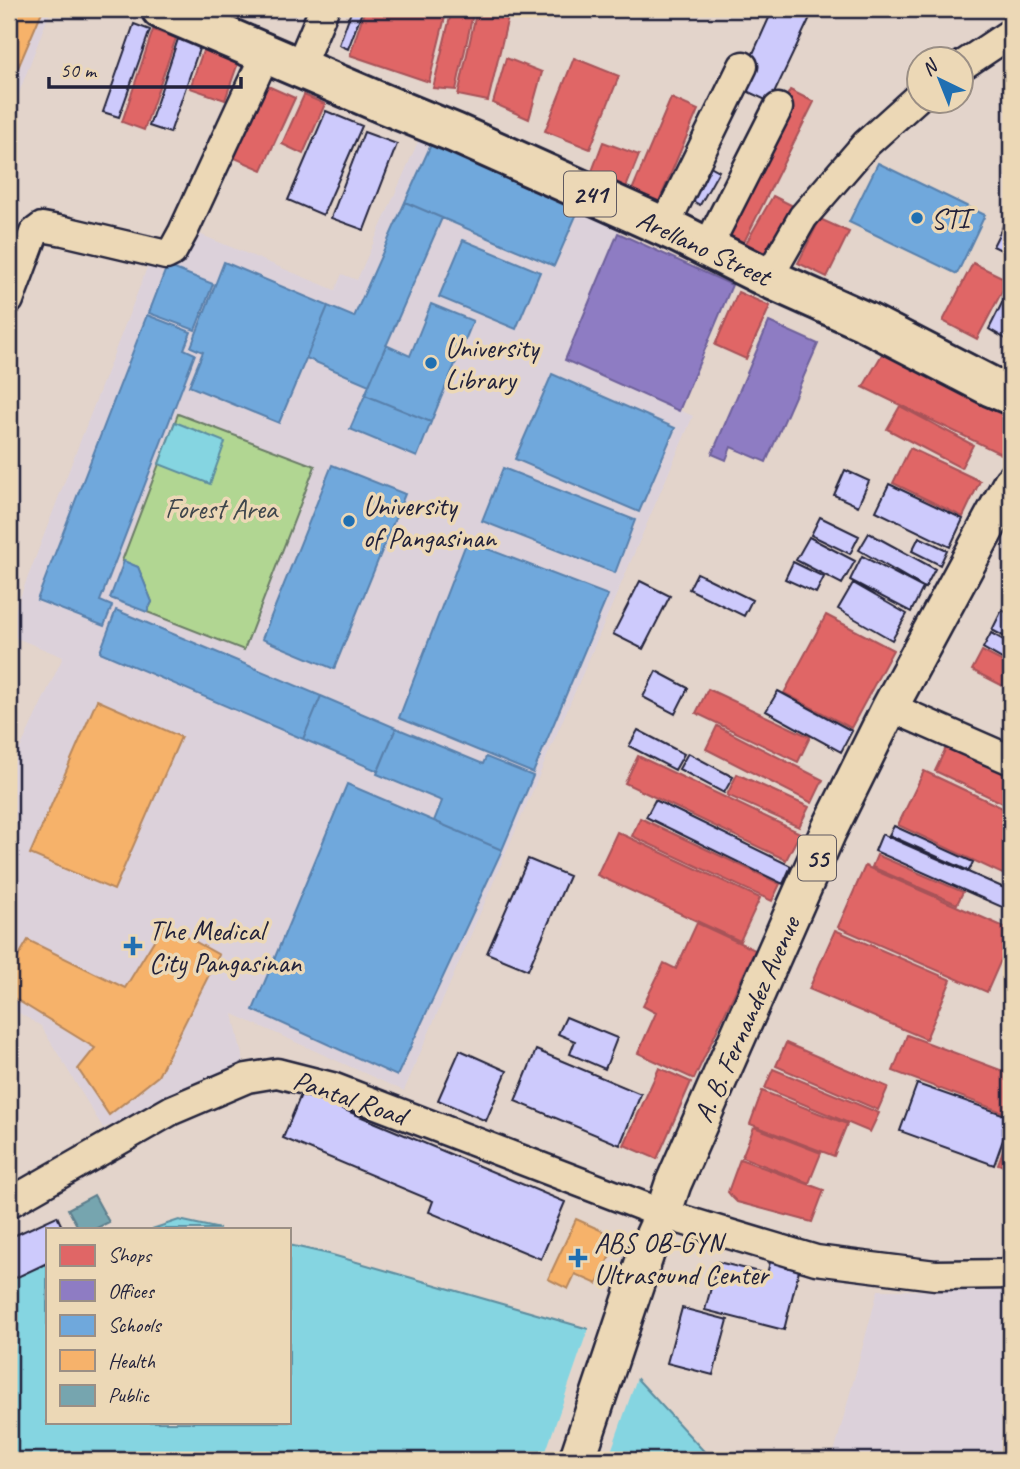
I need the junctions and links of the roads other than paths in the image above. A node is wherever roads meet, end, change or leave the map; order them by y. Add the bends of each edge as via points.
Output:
1 (161, 9) edge
2 (324, 9) edge
3 (1011, 33) edge
4 (974, 58) edge
5 (282, 60) junction
6 (743, 66) dead end
7 (778, 108) dead end
8 (904, 110) edge
9 (701, 119) dead end
10 (660, 226) junction
11 (707, 248) junction
12 (768, 278) junction
13 (9, 300) edge
14 (1011, 395) edge
15 (1011, 483) edge
16 (890, 707) junction
17 (1011, 760) edge
18 (9, 1203) edge
19 (656, 1230) junction
20 (1011, 1275) edge
21 (577, 1460) edge

1 - 5 highway, Arellano Street / 241
2 - 5 street
3 - 4 street
5 - 10 highway, Arellano Street / 241
5 - 13 street via 172,252 166,255 42,227 34,233
6 - 10 street
7 - 11 street
8 - 12 street via 866,144 803,217
9 - 10 street
10 - 11 highway, Arellano Street / 241
11 - 12 highway, Arellano Street / 241
12 - 14 highway, Arellano Street / 241
15 - 16 main road, A. B. Fernandez Avenue / 55
16 - 17 street
16 - 19 main road, A. B. Fernandez Avenue / 55 via 828,832
18 - 19 street, Pantal Road via 172,1110 247,1078 277,1073 332,1087
19 - 20 street, Pantal Road via 816,1260 935,1275
19 - 21 main road, A. B. Fernandez Avenue / 55

